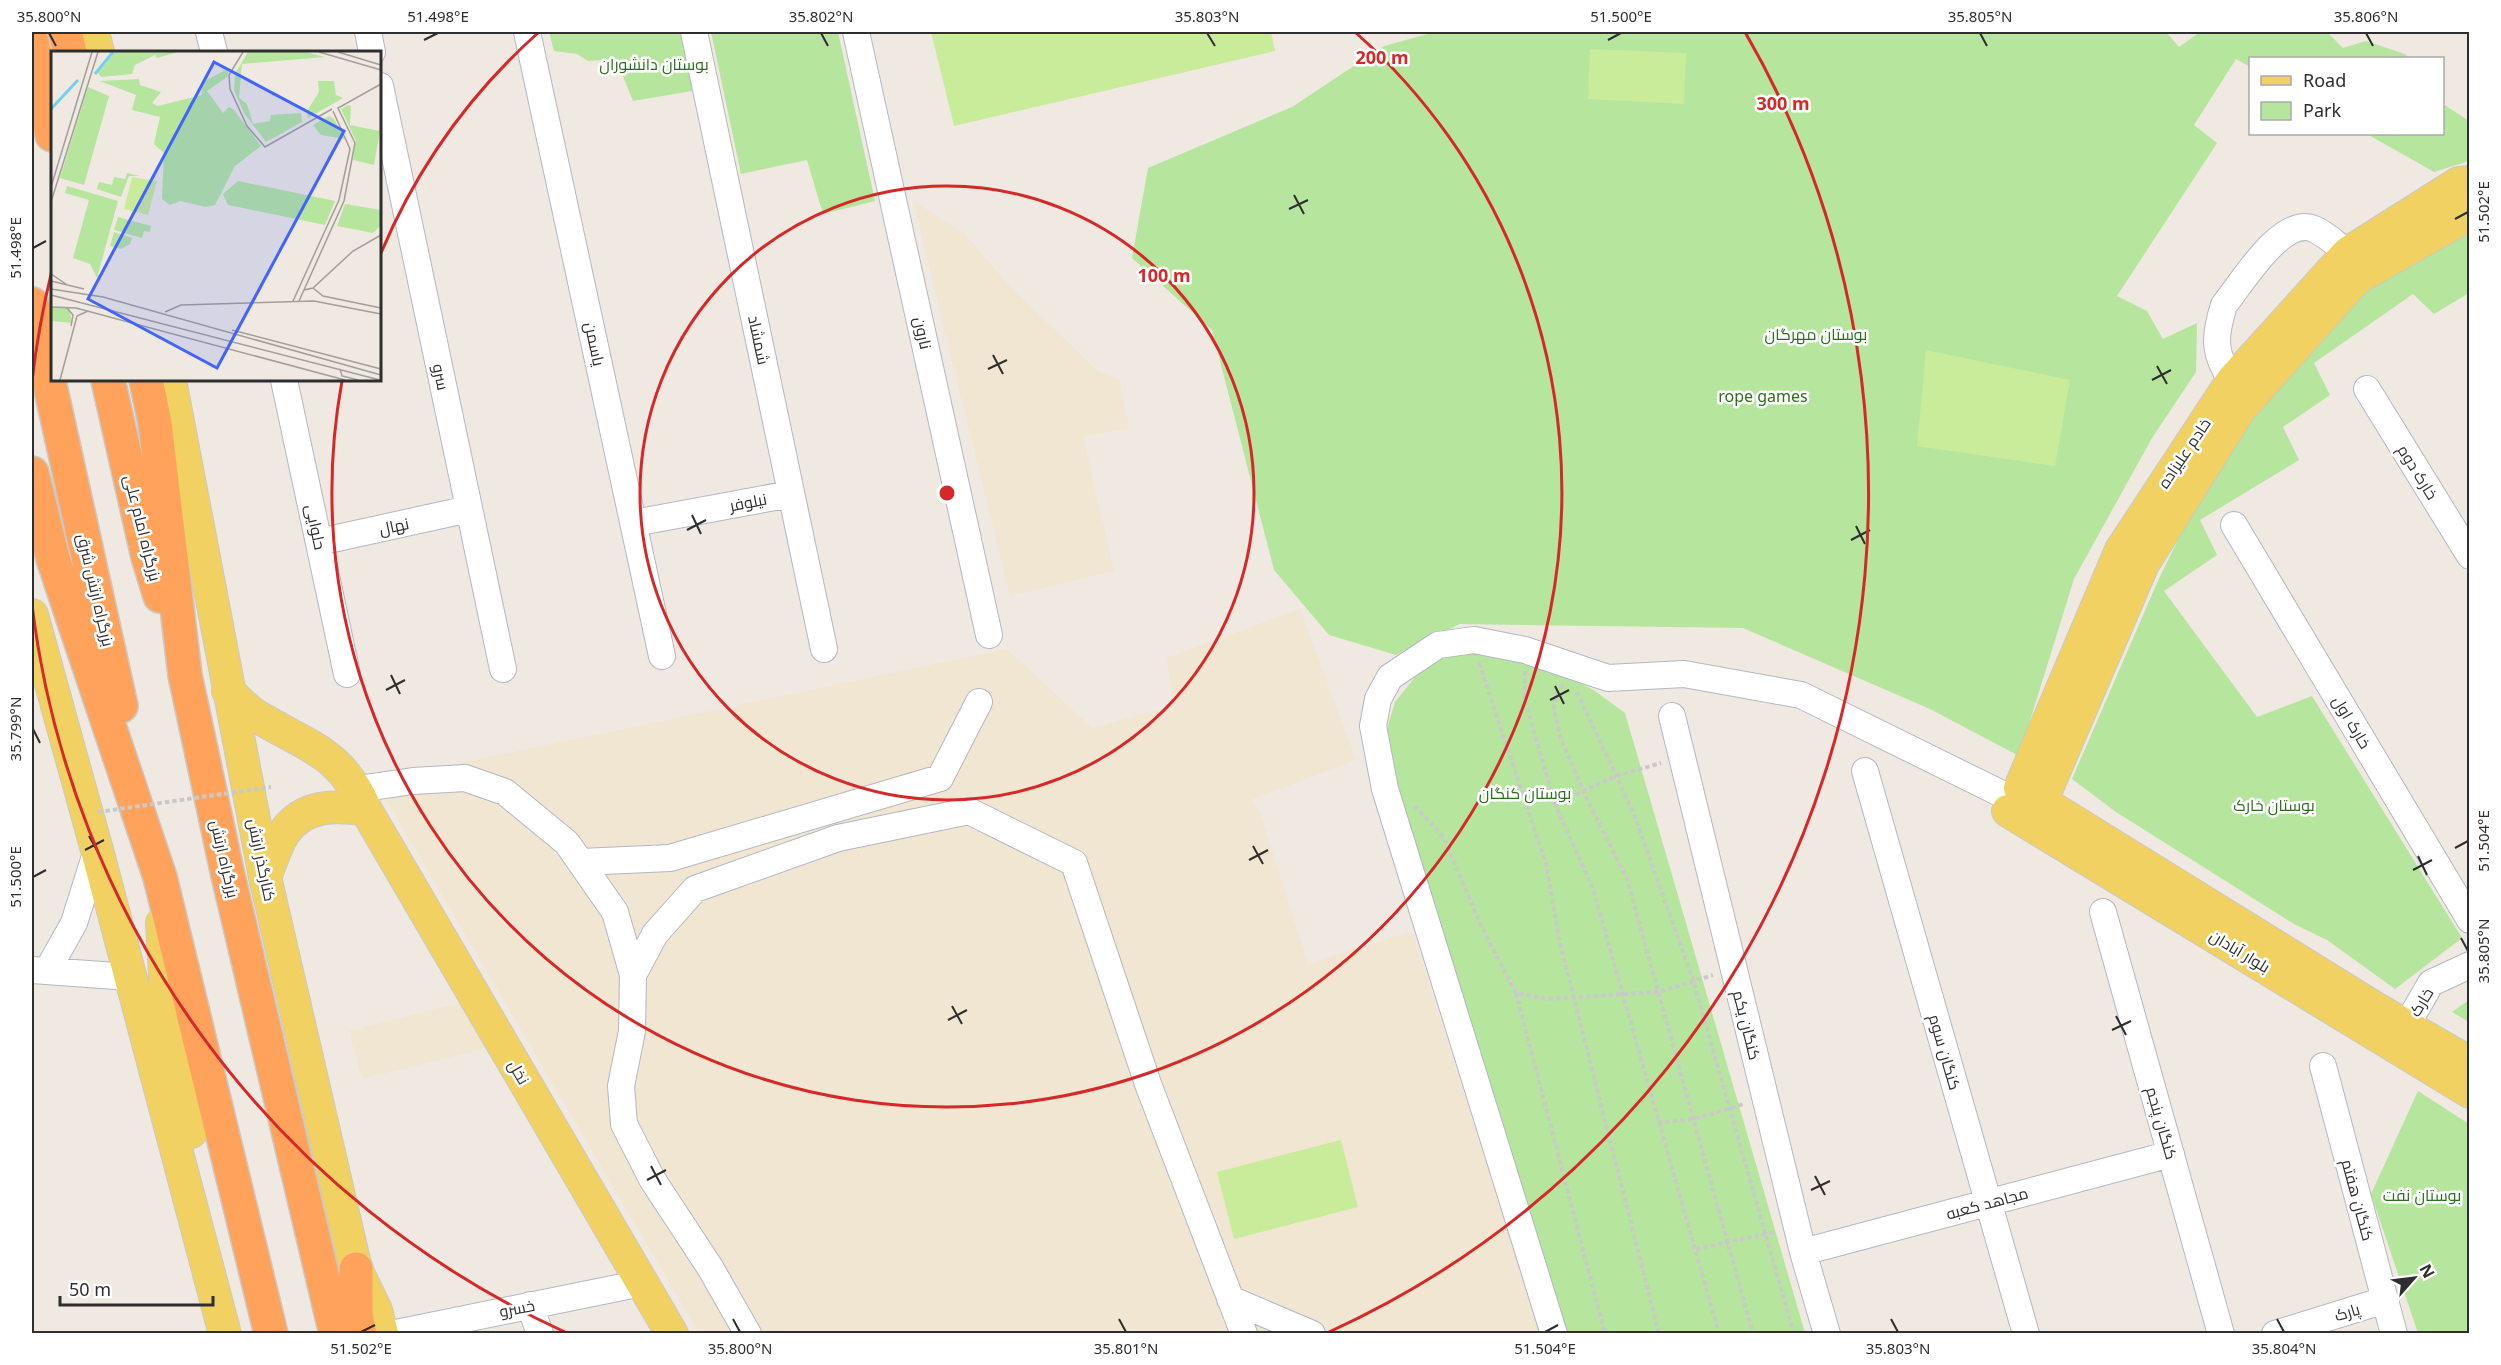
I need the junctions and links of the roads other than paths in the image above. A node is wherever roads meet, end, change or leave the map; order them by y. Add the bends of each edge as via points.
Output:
1 (65, 32) edge
2 (88, 32) edge
3 (93, 32) edge
4 (209, 32) edge
5 (368, 32) edge
6 (527, 32) edge
7 (693, 32) edge
8 (856, 32) edge
9 (32, 42) edge
10 (70, 51) edge
11 (88, 51) edge
12 (98, 51) edge
13 (214, 51) edge
14 (372, 51) edge
15 (381, 91) edge
16 (51, 130) edge
17 (2469, 182) edge
18 (2469, 214) edge
19 (2348, 253) junction
20 (32, 304) edge
21 (108, 381) edge
22 (146, 381) edge
23 (170, 381) edge
24 (284, 381) edge
25 (2232, 381) junction
26 (2367, 389) dead end
27 (32, 473) edge
28 (791, 494) junction
29 (469, 509) junction
30 (634, 523) junction
31 (2234, 525) dead end
32 (319, 542) junction
33 (2469, 556) edge
34 (32, 615) edge
35 (989, 635) dead end
36 (824, 649) dead end
37 (662, 656) dead end
38 (503, 669) dead end
39 (347, 674) dead end
40 (185, 675) junction
41 (228, 691) junction
42 (979, 702) dead end
43 (1672, 716) dead end
44 (1865, 771) dead end
45 (362, 800) junction
46 (2023, 805) junction
47 (97, 850) junction
48 (581, 862) junction
49 (160, 877) junction
50 (265, 877) junction
51 (2103, 912) dead end
52 (2469, 920) edge
53 (2469, 965) edge
54 (39, 970) edge
55 (633, 975) junction
56 (130, 977) junction
57 (2401, 1036) junction
58 (2469, 1063) edge
59 (2323, 1066) dead end
60 (2469, 1092) edge
61 (2171, 1154) junction
62 (1988, 1202) junction
63 (1800, 1240) junction
64 (357, 1269) junction
65 (642, 1283) junction
66 (1230, 1299) junction
67 (2385, 1300) junction
68 (530, 1305) junction
69 (225, 1334) edge
70 (231, 1334) edge
71 (271, 1334) edge
72 (336, 1334) edge
73 (360, 1334) edge
74 (382, 1334) edge
75 (391, 1334) edge
76 (540, 1334) edge
77 (672, 1334) edge
78 (748, 1334) edge
79 (1244, 1334) edge
80 (1312, 1334) edge
81 (1554, 1334) edge
82 (1827, 1334) edge
83 (2026, 1334) edge
84 (2221, 1334) edge
85 (2275, 1334) edge
86 (2394, 1334) edge

1 - 10 highway
2 - 11 highway
3 - 12 main road
4 - 13 street
5 - 14 street
6 - 30 street, یاسمن
7 - 28 street, شمشاد
8 - 35 street, نارون
9 - 16 highway
15 - 29 street, سرو
17 - 19 main road, خادم علیزاده via 2459,183
18 - 46 main road, خادم علیزاده via 2357,278 2240,409 2143,564
19 - 25 main road, خادم علیزاده
19 - 25 street via 2314,229 2291,229 2277,238 2224,305 2216,337 2217,356
20 - 49 highway, بزرگراه ارتش شرق
21 - 40 highway, بزرگراه امام علی via 148,557
22 - 40 highway, بزرگراه ارتش via 155,423
23 - 41 main road, کنارگذر ارتش
24 - 32 street, حلوایی
25 - 46 main road, خادم علیزاده via 2121,550
26 - 33 street, خارک دوم
27 - 49 highway via 53,559
28 - 30 street, نیلوفر
28 - 36 street, شمشاد
29 - 32 street, نهال
29 - 38 street, سرو
30 - 37 street, یاسمن
31 - 52 street, خارک اول
32 - 39 street, حلوایی
34 - 47 main road
40 - 72 highway, بزرگراه ارتش
41 - 45 main road, نخل via 257,717 312,744 336,763
41 - 50 main road, کنارگذر ارتش
42 - 48 street via 940,778 670,858
43 - 63 street, کنگان یکم
44 - 62 street, کنگان سوم
45 - 48 street via 413,781 465,778 505,792 567,843
45 - 50 main road via 308,813 284,832
45 - 65 main road, نخل
46 - 57 main road, بلوار آبادان
46 - 81 street via 1801,694 1684,674 1608,678 1570,670 1526,650 1469,640 1438,645 1390,677 1378,699 1373,726 1385,789
47 - 54 street via 74,923
47 - 56 main road
48 - 55 street via 615,912
49 - 70 main road via 167,1009
49 - 71 highway
50 - 64 main road, کنارگذر ارتش
51 - 61 street, کنگان پنجم
53 - 57 street, خارک via 2431,983
54 - 56 street
55 - 66 street via 655,934 695,889 838,838 969,811 1074,863 1148,1084
55 - 78 street via 632,1031 621,1086 624,1125 652,1179
56 - 69 main road
57 - 58 main road, بلوار آبادان
57 - 60 main road, بلوار آبادان
59 - 67 street, کنگان هفتم
61 - 62 street, مجاهد کعبه
61 - 84 street, کنگان پنجم
62 - 63 street, مجاهد کعبه
62 - 83 street, کنگان سوم
63 - 82 street, کنگان یکم
64 - 73 highway via 356,1315
64 - 74 main road, کنارگذر ارتش via 376,1310
65 - 68 street, خسرو
65 - 77 main road, نخل
66 - 79 street
66 - 80 street
67 - 85 street, پارک
67 - 86 street, کنگان هفتم
68 - 75 street, خسرو
68 - 76 street

